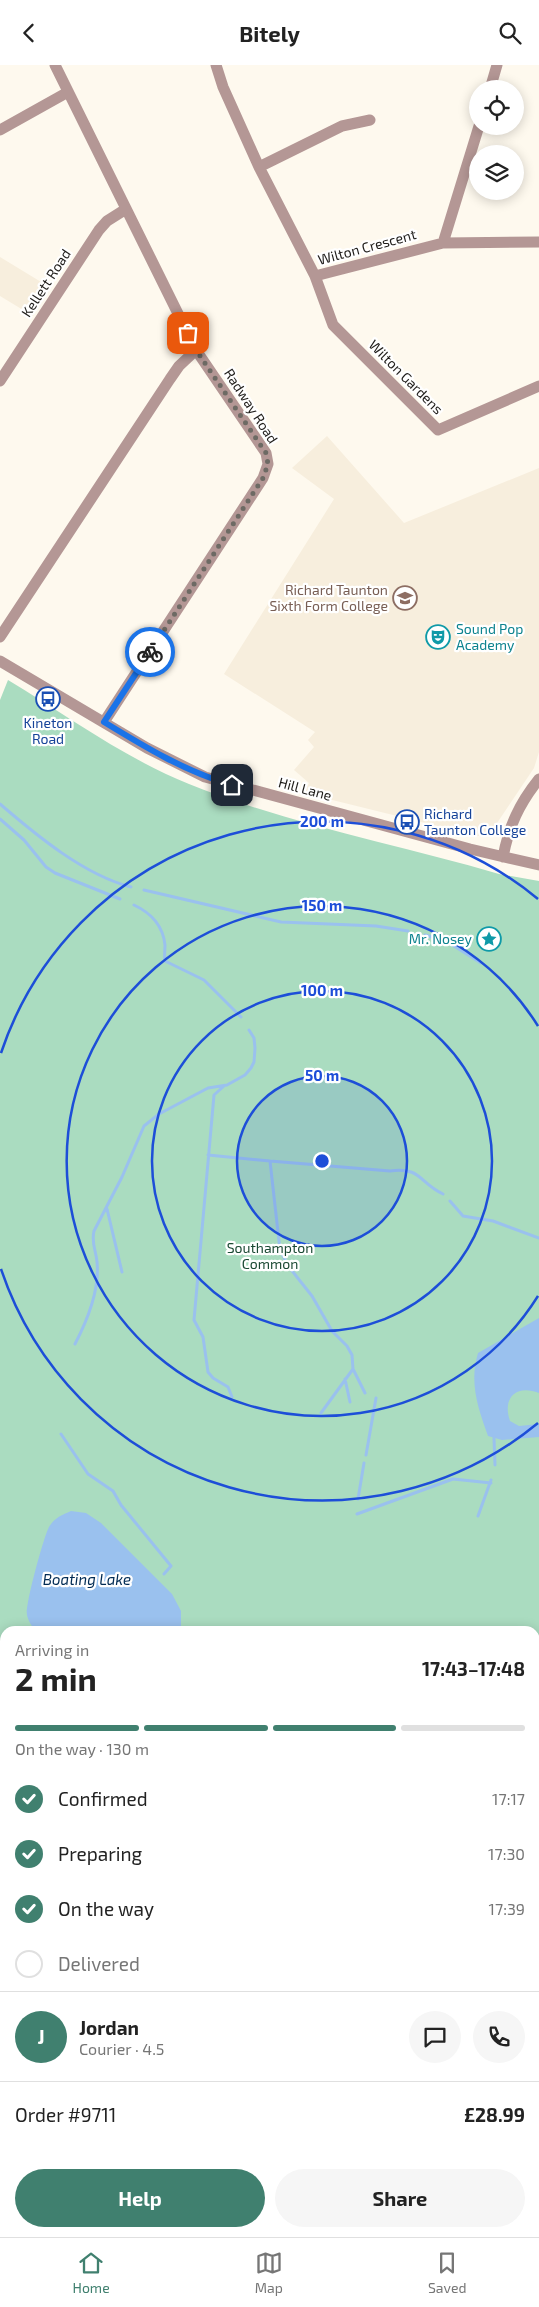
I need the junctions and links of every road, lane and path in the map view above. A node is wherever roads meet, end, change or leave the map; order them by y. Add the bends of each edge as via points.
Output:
1 (56, 65) edge
2 (216, 65) edge
3 (497, 65) edge
4 (493, 80) edge
5 (68, 92) junction
6 (363, 124) dead end
7 (0, 130) edge
8 (476, 135) edge
9 (259, 167) junction
10 (126, 209) junction
11 (539, 242) edge
12 (443, 243) junction
13 (315, 276) junction
14 (196, 350) junction
15 (0, 381) edge
16 (539, 385) edge
17 (0, 637) edge
18 (0, 661) edge
19 (104, 722) junction
20 (539, 779) edge
21 (503, 857) junction
22 (539, 865) edge

1 - 5 street, Radway Road
2 - 9 street, Wilton Crescent
3 - 4 street
5 - 7 street
5 - 10 street, Radway Road
6 - 9 street via 342,126
8 - 12 street
9 - 13 street, Wilton Crescent
10 - 14 street, Radway Road
10 - 15 street, Kellett Road via 99,230
11 - 12 street, Wilton Crescent
12 - 13 street, Wilton Crescent
13 - 16 street, Wilton Gardens via 333,325 438,430
14 - 17 street via 170,379
14 - 19 street, Radway Road via 266,453 268,464
18 - 19 street, Hill Lane
19 - 21 street, Hill Lane via 147,748 215,780
20 - 21 street via 512,820
21 - 22 street, Hill Lane

